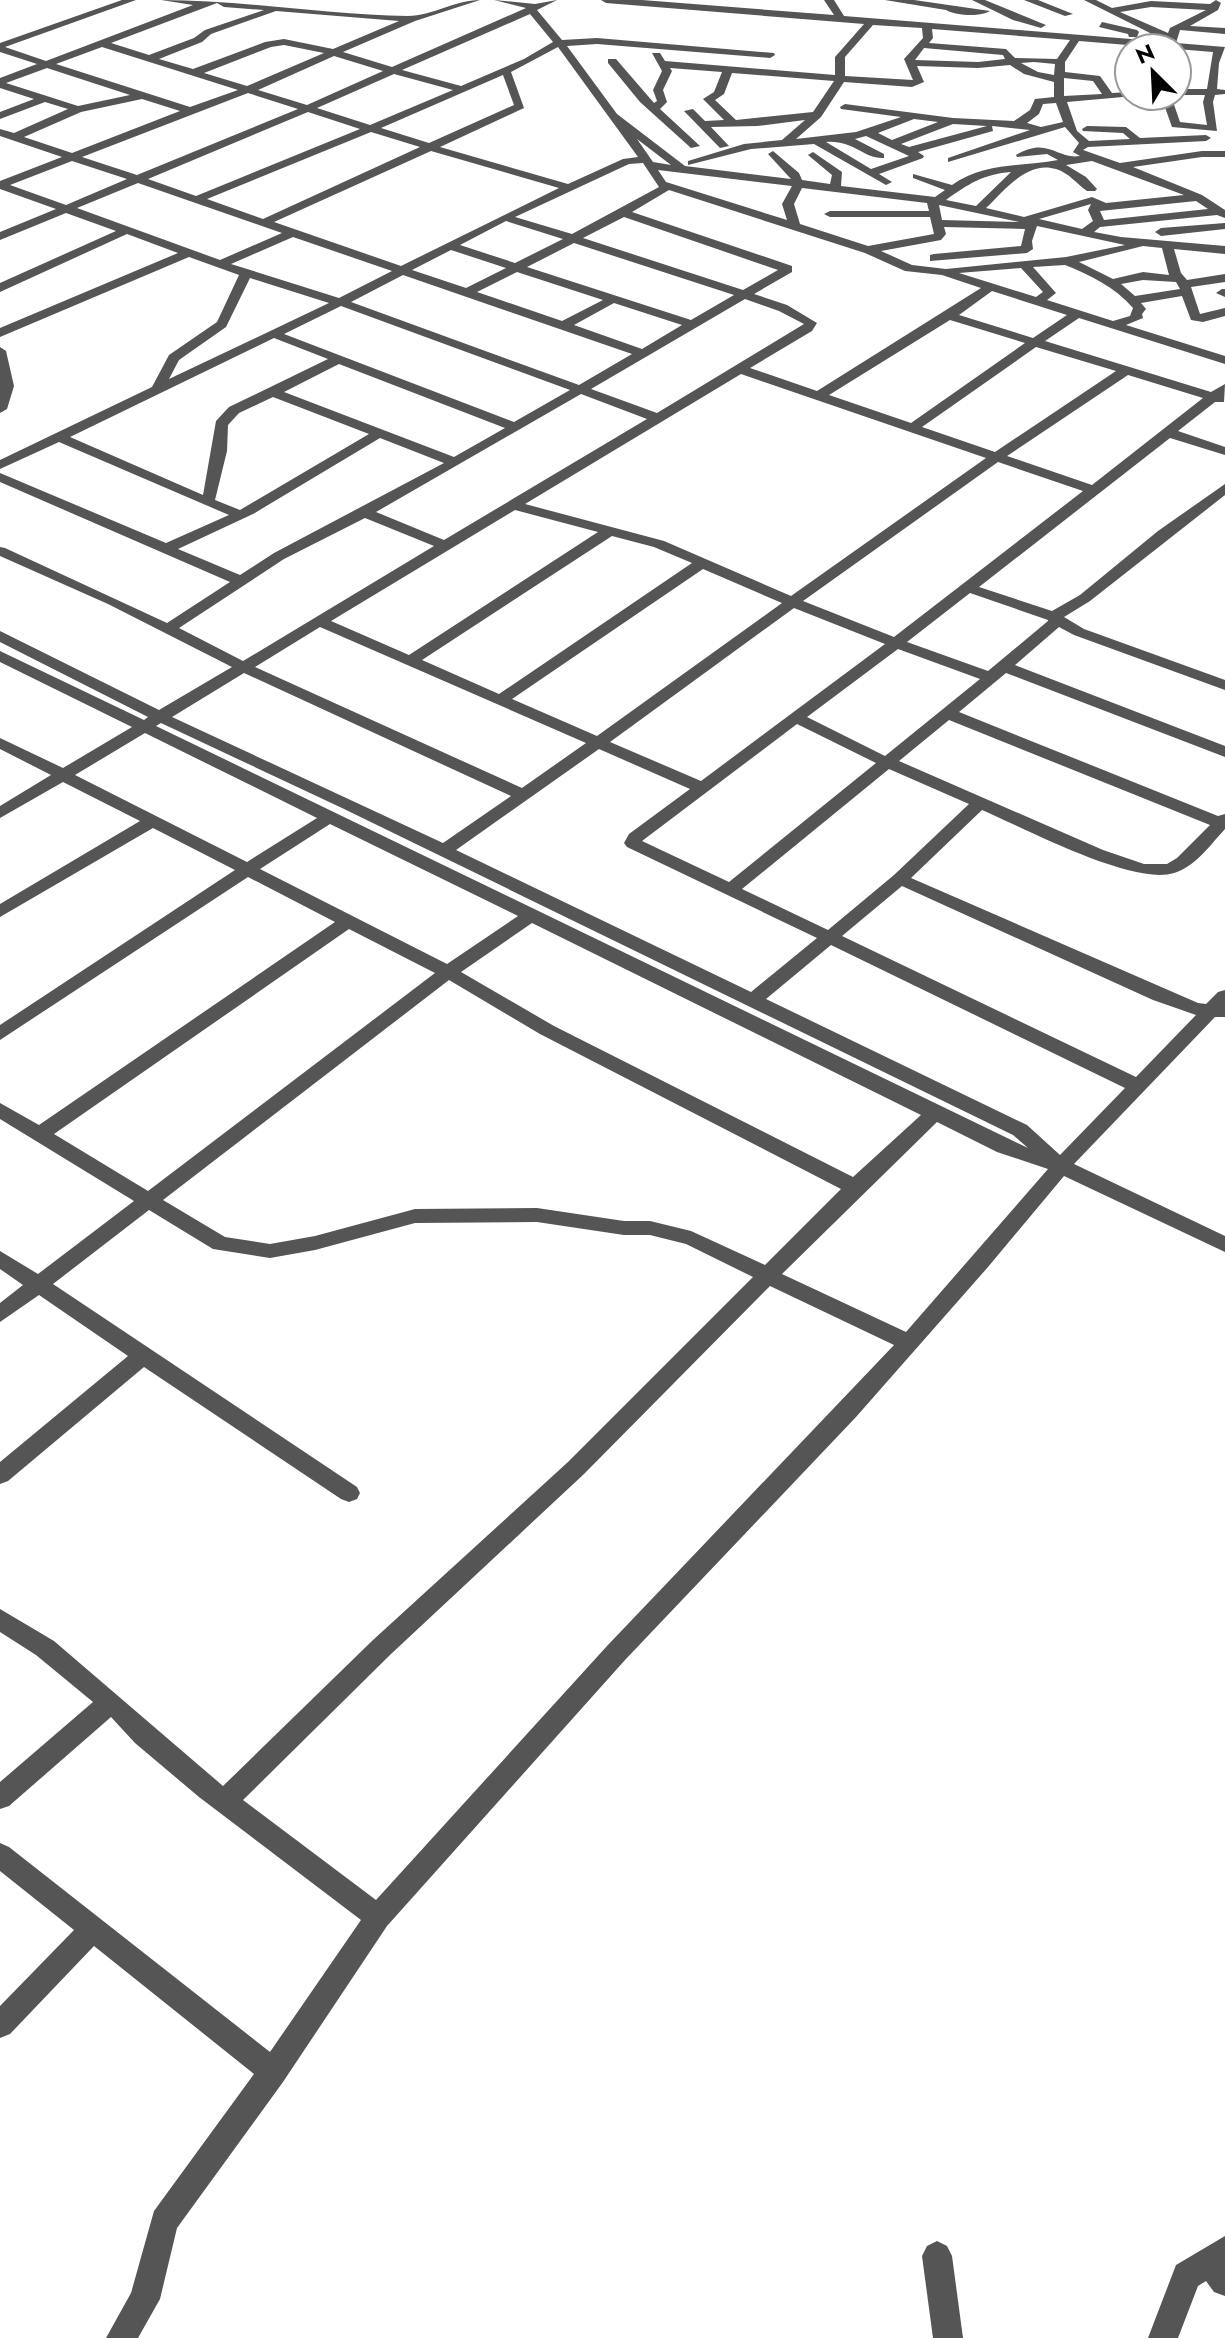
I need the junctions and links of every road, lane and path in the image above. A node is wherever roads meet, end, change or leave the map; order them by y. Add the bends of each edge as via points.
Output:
1 (131, 0) edge
2 (166, 0) edge
3 (475, 0) edge
4 (499, 0) edge
5 (552, 0) edge
6 (606, 0) edge
7 (829, 0) edge
8 (890, 0) edge
9 (977, 0) edge
10 (1029, 0) edge
11 (1202, 0) edge
12 (1096, 1) edge
13 (1130, 1) edge
14 (1159, 1) edge
15 (216, 2) edge
16 (644, 2) edge
17 (1216, 4) edge
18 (277, 8) junction
19 (533, 8) junction
20 (989, 9) junction
21 (1114, 11) junction
22 (953, 15) junction
23 (1204, 16) junction
24 (841, 17) junction
25 (412, 19) junction
26 (1014, 19) junction
27 (1058, 20) dead end
28 (992, 21) junction
29 (870, 23) junction
30 (1132, 23) junction
31 (1102, 25) dead end
32 (927, 27) junction
33 (1225, 31) edge
34 (1134, 32) edge
35 (1166, 32) edge
36 (1166, 32) edge
37 (1176, 32) edge
38 (1193, 33) edge
39 (1076, 39) junction
40 (1098, 41) junction
41 (1193, 41) edge
42 (1113, 42) edge
43 (100, 43) junction
44 (558, 43) junction
45 (922, 45) junction
46 (0, 47) edge
47 (1222, 50) edge
48 (335, 54) junction
49 (588, 55) dead end
50 (572, 56) junction
51 (149, 59) junction
52 (660, 59) junction
53 (911, 59) junction
54 (46, 64) junction
55 (1013, 64) junction
56 (392, 70) junction
57 (728, 70) junction
58 (506, 71) junction
59 (1059, 72) junction
60 (193, 73) junction
61 (840, 77) junction
62 (0, 83) edge
63 (462, 89) junction
64 (248, 90) junction
65 (1113, 91) edge
66 (1193, 92) edge
67 (1225, 92) edge
68 (1210, 93) junction
69 (144, 95) junction
70 (1113, 95) edge
71 (1060, 99) junction
72 (41, 100) junction
73 (845, 107) dead end
74 (1113, 107) edge
75 (78, 109) junction
76 (305, 109) junction
77 (654, 109) junction
78 (190, 111) junction
79 (689, 111) dead end
80 (1173, 112) edge
81 (817, 115) junction
82 (914, 115) junction
83 (0, 116) edge
84 (953, 121) junction
85 (620, 122) junction
86 (703, 124) junction
87 (734, 124) junction
88 (1070, 124) junction
89 (1011, 125) junction
90 (369, 128) junction
91 (1087, 129) junction
92 (1041, 130) junction
93 (0, 132) edge
94 (866, 132) junction
95 (1219, 132) edge
96 (842, 136) junction
97 (14, 137) junction
98 (818, 142) junction
99 (894, 143) junction
100 (1086, 144) junction
101 (1100, 144) junction
102 (1139, 144) junction
103 (782, 145) junction
104 (431, 146) junction
105 (695, 146) junction
106 (724, 146) junction
107 (747, 146) junction
108 (658, 150) junction
109 (912, 150) junction
110 (1225, 152) edge
111 (813, 155) dead end
112 (880, 156) dead end
113 (70, 157) junction
114 (1089, 158) junction
115 (952, 160) dead end
116 (646, 162) junction
117 (1068, 162) junction
118 (1055, 164) junction
119 (1118, 164) junction
120 (678, 167) junction
121 (1021, 169) junction
122 (727, 173) junction
123 (870, 173) junction
124 (917, 176) dead end
125 (137, 180) junction
126 (886, 182) dead end
127 (798, 183) junction
128 (0, 185) edge
129 (668, 186) junction
130 (829, 187) junction
131 (571, 188) junction
132 (953, 189) junction
133 (1091, 189) dead end
134 (1198, 197) junction
135 (196, 200) junction
136 (1166, 202) junction
137 (1104, 206) junction
138 (980, 208) junction
139 (936, 209) junction
140 (64, 210) junction
141 (623, 213) junction
142 (1223, 213) edge
143 (830, 214) junction
144 (1193, 215) junction
145 (505, 217) junction
146 (1031, 222) junction
147 (263, 223) junction
148 (1097, 224) junction
149 (1225, 226) edge
150 (795, 227) junction
151 (125, 231) junction
152 (1086, 232) junction
153 (291, 233) junction
154 (0, 236) edge
155 (572, 239) junction
156 (830, 239) junction
157 (922, 243) junction
158 (448, 245) junction
159 (1145, 245) junction
160 (1165, 246) junction
161 (1027, 249) junction
162 (869, 250) junction
163 (1225, 250) edge
164 (188, 253) junction
165 (1066, 261) junction
166 (1042, 263) junction
167 (220, 264) junction
168 (1025, 265) junction
169 (937, 267) junction
170 (518, 268) junction
171 (401, 271) junction
172 (246, 273) junction
173 (1225, 278) edge
174 (1110, 283) junction
175 (1183, 285) junction
176 (0, 288) edge
177 (989, 288) junction
178 (466, 293) junction
179 (747, 295) junction
180 (613, 299) junction
181 (1134, 300) junction
182 (340, 302) junction
183 (1036, 302) junction
184 (1225, 312) edge
185 (1077, 314) junction
186 (949, 316) junction
187 (693, 325) junction
188 (1113, 325) junction
189 (563, 326) junction
190 (0, 333) edge
191 (274, 334) junction
192 (1032, 342) junction
193 (0, 351) edge
194 (642, 353) junction
195 (338, 359) junction
196 (1225, 360) edge
197 (740, 369) junction
198 (1125, 371) junction
199 (582, 389) junction
200 (157, 390) junction
201 (273, 392) junction
202 (1221, 395) edge
203 (818, 396) junction
204 (1, 400) edge
205 (658, 418) junction
206 (914, 427) junction
207 (517, 428) junction
208 (1166, 432) junction
209 (379, 433) junction
210 (59, 437) junction
211 (1225, 451) edge
212 (994, 458) junction
213 (454, 462) junction
214 (0, 465) edge
215 (0, 477) edge
216 (1093, 490) junction
217 (1221, 496) edge
218 (208, 502) junction
219 (513, 505) junction
220 (366, 513) junction
221 (240, 515) junction
222 (609, 531) junction
223 (446, 546) junction
224 (165, 549) junction
225 (0, 551) edge
226 (702, 563) junction
227 (241, 581) junction
228 (966, 587) junction
229 (793, 602) junction
230 (1056, 619) junction
231 (319, 621) junction
232 (166, 630) junction
233 (0, 636) edge
234 (895, 644) junction
235 (0, 656) edge
236 (410, 661) junction
237 (243, 667) junction
238 (998, 672) junction
239 (1225, 685) edge
240 (500, 700) junction
241 (949, 714) junction
242 (160, 717) junction
243 (796, 717) junction
244 (143, 727) junction
245 (596, 741) junction
246 (0, 743) edge
247 (1225, 752) edge
248 (885, 762) junction
249 (63, 775) junction
250 (700, 787) junction
251 (523, 795) junction
252 (980, 803) junction
253 (0, 813) edge
254 (331, 816) junction
255 (152, 821) junction
256 (1223, 821) edge
257 (443, 851) junction
258 (249, 871) junction
259 (900, 879) junction
260 (729, 891) junction
261 (0, 912) edge
262 (532, 915) junction
263 (348, 921) junction
264 (826, 938) junction
265 (448, 972) junction
266 (752, 1001) junction
267 (1220, 1006) edge
268 (0, 1034) edge
269 (1138, 1086) junction
270 (0, 1110) edge
271 (935, 1113) junction
272 (38, 1135) junction
273 (1061, 1166) junction
274 (855, 1187) junction
275 (148, 1203) junction
276 (1225, 1245) edge
277 (0, 1259) edge
278 (769, 1275) junction
279 (39, 1284) junction
280 (0, 1314) edge
281 (909, 1343) junction
282 (144, 1355) junction
283 (0, 1475) edge
284 (349, 1493) dead end
285 (0, 1619) edge
286 (109, 1703) junction
287 (0, 1798) edge
288 (225, 1801) junction
289 (0, 1855) edge
290 (378, 1917) junction
291 (93, 1929) junction
292 (0, 2025) edge
293 (273, 2072) junction
294 (937, 2256) dead end
295 (1220, 2264) edge
296 (121, 2338) edge
297 (948, 2338) edge
298 (1163, 2338) edge

1 - 46 street
2 - 15 street
3 - 25 street
4 - 19 street
5 - 19 street
6 - 16 street
7 - 24 street
8 - 22 street via 949,7
9 - 20 street
10 - 27 street via 1068,14
11 - 17 street
12 - 21 street
13 - 14 street
13 - 21 street
14 - 17 street
14 - 23 street via 1168,15
15 - 18 street
15 - 43 street
16 - 24 street
17 - 23 street
18 - 25 street
18 - 51 street
19 - 44 street
19 - 56 street
20 - 22 street
20 - 26 street
20 - 28 street
21 - 30 street
22 - 24 street
22 - 28 street
23 - 37 street
24 - 29 street
25 - 48 street
26 - 28 street
26 - 40 street
29 - 32 street
29 - 61 street via 840,57
30 - 35 street
30 - 36 street
31 - 34 street
32 - 39 street
32 - 45 street
33 - 38 street
39 - 40 street
39 - 59 street
40 - 42 street
41 - 47 street
43 - 51 street
43 - 54 street
44 - 50 street
44 - 52 street via 597,41 770,55
44 - 58 street
45 - 53 street
45 - 55 street via 1006,52
46 - 54 street
47 - 68 street via 1214,63
48 - 56 street
48 - 60 street via 276,43
48 - 64 street
49 - 50 street
50 - 85 street
51 - 60 street
52 - 57 street
52 - 77 street via 667,71 658,90 662,102
52 - 77 street via 608,58
53 - 55 street
53 - 61 street via 916,83
54 - 62 street
54 - 69 street
55 - 59 street via 1032,75
55 - 59 street via 1034,59
56 - 63 street
56 - 76 street
57 - 61 street
57 - 87 street via 719,94 708,99
58 - 63 street
58 - 104 street via 520,106
59 - 65 street via 1096,78
59 - 71 street
60 - 64 street
61 - 81 street
62 - 72 street
63 - 90 street
64 - 76 street
64 - 78 street
66 - 68 street
67 - 68 street
68 - 95 street
69 - 75 street
69 - 78 street
70 - 71 street
71 - 88 street
71 - 89 street via 1039,101 1035,112
72 - 75 street
72 - 83 street
73 - 82 street
74 - 88 street
75 - 97 street
76 - 90 street
76 - 125 street
77 - 105 street
78 - 113 street
79 - 86 street
80 - 95 street via 1176,125
81 - 87 street
81 - 103 street
82 - 84 street
82 - 94 street
84 - 89 street
84 - 99 street
85 - 108 street
85 - 116 street
86 - 87 street
86 - 106 street
88 - 91 street
88 - 92 street
88 - 100 street
88 - 117 street via 1024,150 1049,150
89 - 92 street
89 - 109 street
90 - 104 street
90 - 135 street
91 - 101 street
91 - 102 street via 1129,131
92 - 115 street
93 - 97 street
94 - 96 street
94 - 99 street
95 - 102 street
95 - 110 street
96 - 98 street
96 - 112 street
97 - 113 street
98 - 103 street
98 - 123 street
99 - 109 street
100 - 101 street
100 - 114 street via 1077,149
101 - 102 street
101 - 119 street
103 - 107 street
104 - 131 street
104 - 147 street
105 - 106 street
105 - 108 street
106 - 107 street
107 - 120 street
108 - 120 street
109 - 123 street via 919,156
110 - 119 street
111 - 130 street via 838,174
113 - 125 street
113 - 128 street
114 - 117 street
114 - 119 street
116 - 120 street
116 - 129 street via 658,182
116 - 131 street via 627,161
117 - 118 street
118 - 121 street
118 - 133 street
119 - 134 street
120 - 122 street
121 - 132 street via 985,171
121 - 138 street
122 - 127 street
122 - 127 street via 770,160 795,175
123 - 126 street
124 - 132 street
125 - 135 street
125 - 140 street
127 - 130 street
127 - 150 street via 788,204
128 - 140 street
129 - 141 street
129 - 150 street
130 - 139 street
130 - 143 street via 824,201
131 - 145 street
132 - 139 street
134 - 136 street
134 - 142 street
135 - 147 street
136 - 137 street
136 - 144 street
137 - 146 street via 1092,200
137 - 148 street via 1094,209
138 - 139 street
138 - 146 street
139 - 143 street
139 - 146 street
139 - 157 street via 939,237
140 - 151 street
140 - 154 street
141 - 155 street
141 - 179 street via 788,269
142 - 144 street
143 - 156 street via 840,228
144 - 148 street
145 - 155 street
145 - 158 street
146 - 152 street
146 - 161 street
147 - 153 street
148 - 152 street
149 - 160 street via 1160,233
150 - 156 street
151 - 164 street
151 - 176 street
152 - 159 street
153 - 167 street
153 - 171 street
155 - 170 street
155 - 179 street
156 - 162 street
157 - 162 street
157 - 169 street
158 - 170 street
158 - 171 street
159 - 160 street
159 - 165 street
160 - 163 street
160 - 175 street
161 - 166 street
161 - 169 street
162 - 169 street via 909,268
164 - 167 street
164 - 190 street
165 - 166 street
165 - 174 street
166 - 168 street
167 - 172 street
168 - 169 street
168 - 183 street via 1050,293
169 - 177 street
170 - 178 street
170 - 180 street
171 - 178 street
171 - 182 street
172 - 182 street
172 - 200 street via 222,324 174,358
173 - 175 street
174 - 175 street via 1143,276
174 - 181 street
175 - 181 street
175 - 184 street via 1195,317
177 - 183 street
177 - 186 street
178 - 189 street
179 - 187 street
179 - 197 street via 811,323
180 - 187 street
180 - 189 street
181 - 188 street via 1140,309 1137,318
182 - 191 street
182 - 199 street
183 - 185 street
185 - 188 street
185 - 192 street
186 - 192 street
186 - 203 street
187 - 194 street
188 - 196 street
189 - 194 street
191 - 195 street
191 - 200 street
192 - 198 street
192 - 206 street
193 - 204 street via 6,372
194 - 199 street
195 - 201 street
195 - 207 street
197 - 203 street
197 - 205 street
198 - 202 street
198 - 212 street
199 - 205 street
199 - 207 street
200 - 210 street
201 - 209 street
201 - 218 street via 234,410 221,424
202 - 208 street
203 - 206 street
205 - 219 street
206 - 212 street
207 - 213 street
208 - 211 street
208 - 216 street
209 - 213 street
209 - 221 street
210 - 214 street
210 - 218 street
212 - 216 street
212 - 229 street
213 - 220 street
215 - 224 street
216 - 228 street
217 - 230 street via 1178,522
218 - 221 street
219 - 222 street
219 - 223 street
220 - 223 street
220 - 227 street
221 - 224 street
222 - 226 street
222 - 236 street
223 - 231 street
224 - 227 street
225 - 232 street
226 - 229 street
226 - 240 street
227 - 232 street
228 - 230 street
228 - 234 street
229 - 234 street
229 - 245 street
230 - 238 street
230 - 239 street
231 - 236 street
231 - 237 street
232 - 237 street
233 - 242 street
234 - 238 street
234 - 243 street
235 - 244 street
236 - 240 street
237 - 242 street
237 - 251 street
238 - 241 street
238 - 247 street
240 - 245 street
241 - 248 street
241 - 256 street
242 - 244 street
242 - 257 street
243 - 248 street
243 - 250 street
244 - 249 street
244 - 254 street
245 - 250 street
245 - 251 street
246 - 249 street
248 - 252 street
248 - 260 street
249 - 253 street
249 - 255 street
250 - 260 street via 633,843
251 - 257 street
252 - 256 street via 1118,862 1157,871 1183,862
252 - 259 street
254 - 258 street
254 - 262 street
255 - 258 street
255 - 261 street
257 - 266 street
258 - 263 street
258 - 268 street
259 - 264 street
259 - 267 street via 1160,996
260 - 264 street
262 - 265 street
262 - 271 street
263 - 265 street
263 - 272 street
264 - 266 street
264 - 269 street
265 - 274 street via 547,1030
265 - 275 street
266 - 273 street via 1020,1130
267 - 269 street
269 - 273 street
270 - 272 street
271 - 273 street via 1004,1147
271 - 274 street
272 - 275 street
273 - 276 street
273 - 281 street
274 - 278 street
275 - 278 street via 220,1244 239,1249 299,1247 415,1216 537,1215 659,1230 704,1244
275 - 279 street
277 - 279 street
278 - 281 street
278 - 288 street via 576,1468
279 - 280 street
279 - 282 street
281 - 290 street via 616,1653
282 - 283 street
282 - 284 street
285 - 286 street via 45,1648
286 - 287 street
286 - 288 street
288 - 290 street
289 - 291 street
290 - 293 street
291 - 292 street
291 - 293 street
293 - 296 street via 164,2221 145,2299
294 - 297 street
295 - 298 street via 1187,2276

